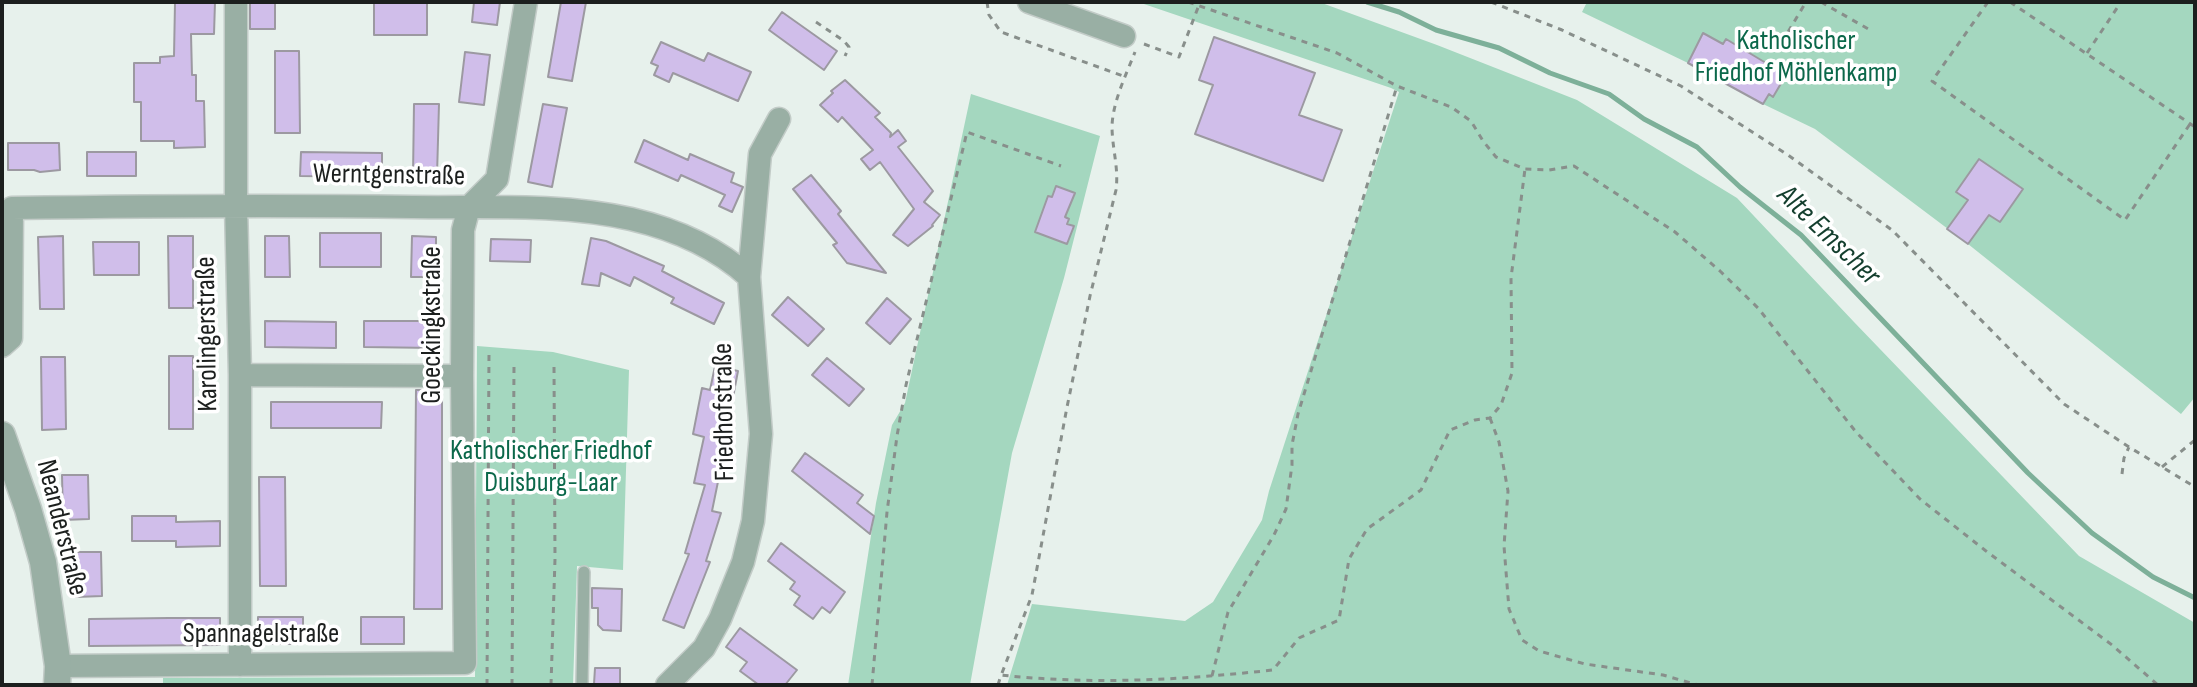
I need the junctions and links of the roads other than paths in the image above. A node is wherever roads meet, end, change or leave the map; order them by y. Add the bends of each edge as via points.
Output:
1 (236, 2) edge
2 (526, 2) edge
3 (1029, 2) edge
4 (1124, 36) dead end
5 (779, 119) dead end
6 (236, 205) junction
7 (469, 207) junction
8 (749, 277) junction
9 (2, 346) edge
10 (240, 375) junction
11 (462, 376) junction
12 (2, 435) edge
13 (584, 572) dead end
14 (465, 663) joint
15 (240, 665) junction
16 (57, 675) edge
17 (582, 685) edge
18 (668, 685) edge

1 - 6 street, Karolingerstraße
2 - 7 street via 497,179
3 - 4 street
5 - 8 street, Friedhofstraße via 760,154
6 - 7 street, Werntgenstraße
6 - 9 street, Werntgenstraße via 12,208 11,338
6 - 10 street, Karolingerstraße
7 - 8 street, Werntgenstraße via 582,211 629,219 699,243 729,258
7 - 11 street, Goeckingkstraße via 463,230
8 - 18 street, Friedhofstraße via 761,434 753,521 720,619 704,648
10 - 11 street
10 - 15 street, Karolingerstraße
11 - 14 street, Goeckingkstraße
12 - 16 street, Neanderstraße via 43,562
13 - 17 lane
14 - 15 street, Spannagelstraße
15 - 16 street, Spannagelstraße

